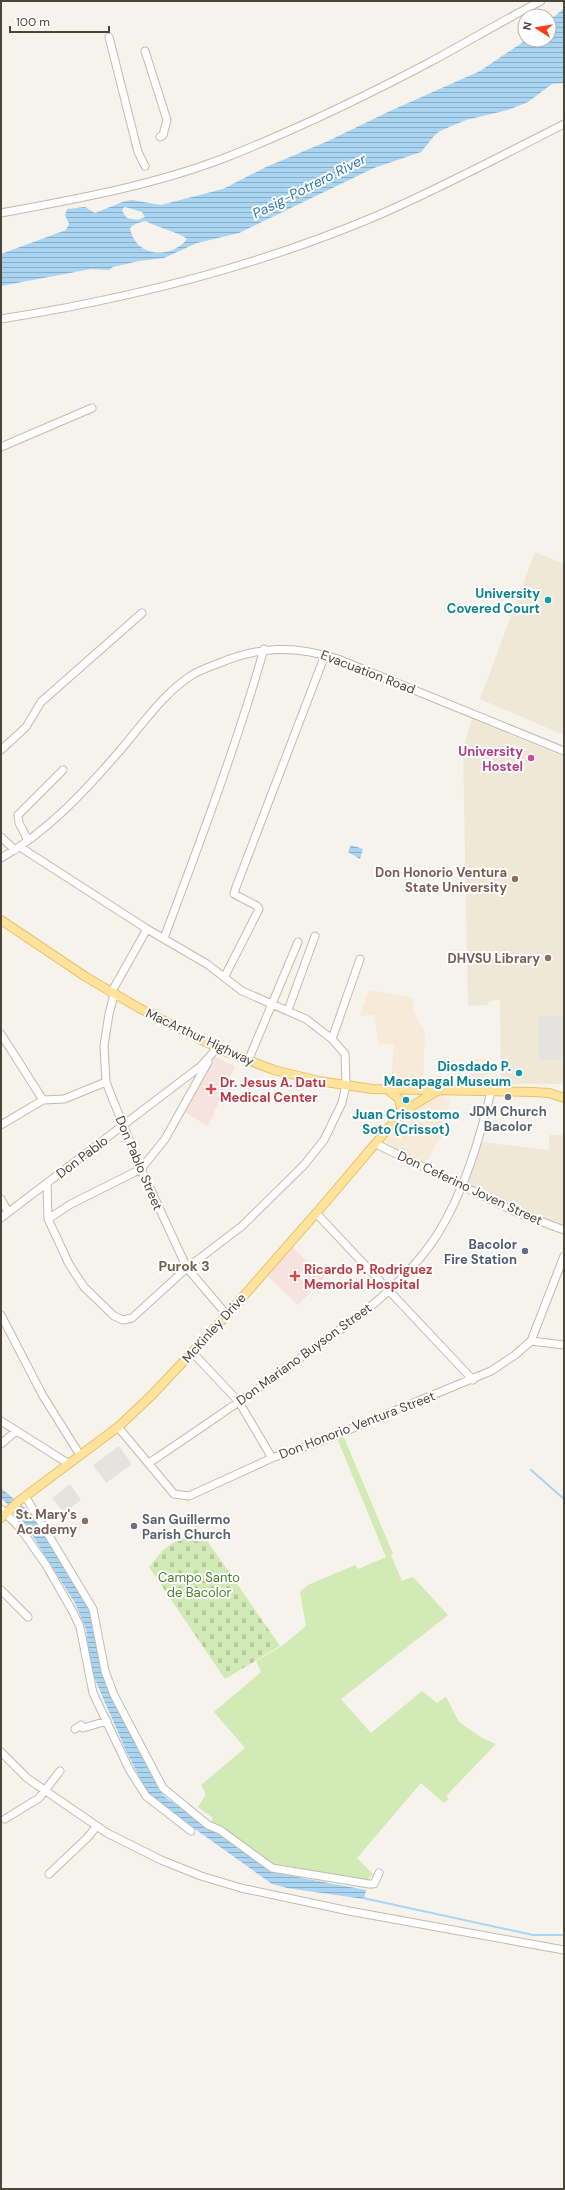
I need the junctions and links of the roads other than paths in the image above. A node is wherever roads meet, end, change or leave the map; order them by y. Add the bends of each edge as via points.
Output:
1 (541, 1) edge
2 (110, 37) dead end
3 (145, 51) dead end
4 (564, 124) edge
5 (160, 137) dead end
6 (145, 166) dead end
7 (1, 213) edge
8 (1, 319) edge
9 (92, 408) dead end
10 (1, 447) edge
11 (142, 613) dead end
12 (264, 649) junction
13 (325, 655) junction
14 (1, 750) edge
15 (564, 751) edge
16 (63, 770) dead end
17 (1, 837) edge
18 (28, 840) junction
19 (17, 848) junction
20 (1, 858) edge
21 (1, 920) edge
22 (146, 930) junction
23 (315, 936) dead end
24 (164, 938) junction
25 (298, 942) dead end
26 (360, 959) dead end
27 (225, 976) junction
28 (113, 994) junction
29 (272, 1005) junction
30 (288, 1010) junction
31 (1, 1034) edge
32 (332, 1039) junction
33 (217, 1048) junction
34 (210, 1059) junction
35 (248, 1061) junction
36 (106, 1082) junction
37 (346, 1085) junction
38 (388, 1090) junction
39 (437, 1092) junction
40 (491, 1092) junction
41 (564, 1098) edge
42 (43, 1100) junction
43 (402, 1112) junction
44 (1, 1125) edge
45 (123, 1126) junction
46 (376, 1144) junction
47 (141, 1169) junction
48 (47, 1183) junction
49 (462, 1186) junction
50 (1, 1199) edge
51 (8, 1212) junction
52 (316, 1213) junction
53 (1, 1218) edge
54 (48, 1219) junction
55 (564, 1230) edge
56 (564, 1256) edge
57 (187, 1268) junction
58 (388, 1291) junction
59 (1, 1315) edge
60 (226, 1315) junction
61 (531, 1341) junction
62 (564, 1346) edge
63 (192, 1352) junction
64 (473, 1380) junction
65 (240, 1402) junction
66 (1, 1421) edge
67 (118, 1427) junction
68 (16, 1431) junction
69 (1, 1444) edge
70 (80, 1455) junction
71 (272, 1458) junction
72 (149, 1463) junction
73 (69, 1464) junction
74 (22, 1498) junction
75 (4, 1513) edge
76 (1, 1590) edge
77 (28, 1617) dead end
78 (107, 1721) junction
79 (75, 1728) dead end
80 (2, 1757) edge
81 (60, 1771) dead end
82 (46, 1791) junction
83 (5, 1820) dead end
84 (97, 1826) junction
85 (191, 1831) dead end
86 (379, 1873) dead end
87 (48, 1874) dead end
88 (564, 1950) edge

1 - 7 street via 341,107 226,158 121,188
2 - 6 street via 138,152
3 - 5 street via 167,120 163,135
4 - 8 street via 373,217 292,248 190,280 127,296
9 - 10 street
11 - 14 street via 41,702 26,727
12 - 13 street, Evacuation Road via 310,650
12 - 18 street, Evacuation Road via 239,655 192,675 156,708 63,812
12 - 24 street via 252,694 208,822
13 - 15 street, Evacuation Road
13 - 27 street via 236,887 234,894 259,909
16 - 18 street via 18,815 19,823
17 - 19 street
18 - 19 street, Evacuation Road
19 - 20 street, Evacuation Road
19 - 22 street
21 - 28 main road, MacArthur Highway
22 - 24 street
22 - 28 street, Don Pablo Street
23 - 30 street
24 - 27 street
25 - 29 street
26 - 32 street
27 - 29 street via 242,991
28 - 33 main road, MacArthur Highway
28 - 36 street, Don Pablo Street via 104,1046
29 - 30 street
29 - 35 street
30 - 32 street via 306,1019
31 - 42 street
32 - 37 street via 345,1054
33 - 34 street, Don Pablo
33 - 35 main road, MacArthur Highway
34 - 45 street, Don Pablo
34 - 47 street via 165,1139
35 - 37 main road, MacArthur Highway via 294,1075
36 - 42 street via 64,1100
36 - 45 street, Don Pablo Street
37 - 38 main road, MacArthur Highway
37 - 57 street via 335,1121 304,1165 242,1226
38 - 39 main road, MacArthur Highway
38 - 43 main road via 399,1099
39 - 40 main road, MacArthur Highway
39 - 43 main road, McKinley Drive
40 - 41 main road, MacArthur Highway via 549,1093
40 - 49 street, Don Mariano Buyson Street
42 - 44 street
43 - 46 main road, McKinley Drive
45 - 47 street, Don Pablo Street
45 - 48 street, Don Pablo
46 - 49 street, Don Ceferino Joven Street
46 - 52 main road, McKinley Drive
47 - 54 street via 71,1204
47 - 57 street, Don Pablo Street
48 - 51 street, Don Pablo
48 - 54 street
49 - 55 street, Don Ceferino Joven Street via 516,1212
49 - 58 street, Don Mariano Buyson Street via 437,1235 405,1275
50 - 51 street
51 - 53 street, Don Pablo
52 - 58 street
52 - 60 main road, McKinley Drive
54 - 57 street via 69,1264 84,1287 114,1316 123,1320 132,1318
56 - 61 street, Don Honorio Ventura Street
57 - 60 street, Don Pablo Street
58 - 64 street
58 - 65 street, Don Mariano Buyson Street via 354,1321
59 - 70 street via 43,1396
60 - 63 main road, McKinley Drive
61 - 62 street
61 - 64 street, Don Honorio Ventura Street via 507,1361
63 - 65 street
63 - 67 main road, McKinley Drive
64 - 71 street, Don Honorio Ventura Street
65 - 71 street
65 - 72 street, Don Mariano Buyson Street
66 - 68 street
67 - 70 main road, McKinley Drive
67 - 72 street, Don Honorio Ventura Street
68 - 69 street
68 - 73 street
70 - 73 main road, McKinley Drive
71 - 72 street, Don Honorio Ventura Street via 185,1496 174,1494
73 - 74 main road, McKinley Drive
74 - 75 main road, McKinley Drive
74 - 86 street via 93,1609 105,1671 114,1695 163,1788 208,1825 220,1830 272,1868 369,1884 374,1884
75 - 78 street via 20,1528 46,1565 73,1612 80,1628 93,1693
76 - 77 street
78 - 79 street
78 - 85 street via 129,1769 146,1796
80 - 82 street
81 - 82 street
82 - 83 street via 35,1802
82 - 84 street
84 - 87 street
84 - 88 street via 161,1860 241,1888 349,1911

